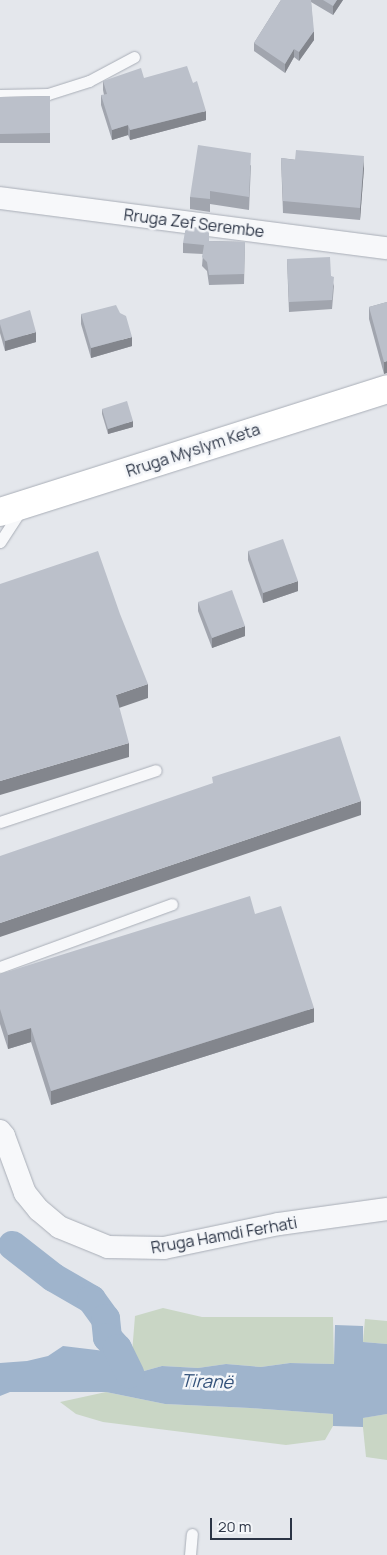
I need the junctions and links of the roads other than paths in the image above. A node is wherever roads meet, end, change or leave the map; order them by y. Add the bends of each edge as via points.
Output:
1 (134, 57) dead end
2 (0, 95) edge
3 (0, 198) edge
4 (387, 248) edge
5 (387, 389) edge
6 (12, 508) edge
7 (0, 542) edge
8 (156, 770) dead end
9 (0, 822) edge
10 (172, 904) dead end
11 (0, 967) edge
12 (0, 1131) edge
13 (387, 1209) edge
14 (192, 1534) dead end
15 (190, 1555) edge

1 - 2 lane via 89,80 48,94
3 - 4 street, Rruga Zef Serembe
5 - 6 main road, Rruga Myslym Keta
6 - 7 lane
8 - 9 lane
10 - 11 lane
12 - 13 street, Rruga Hamdi Ferhati via 26,1193 39,1210 59,1227 108,1246 164,1248 279,1224
14 - 15 lane

